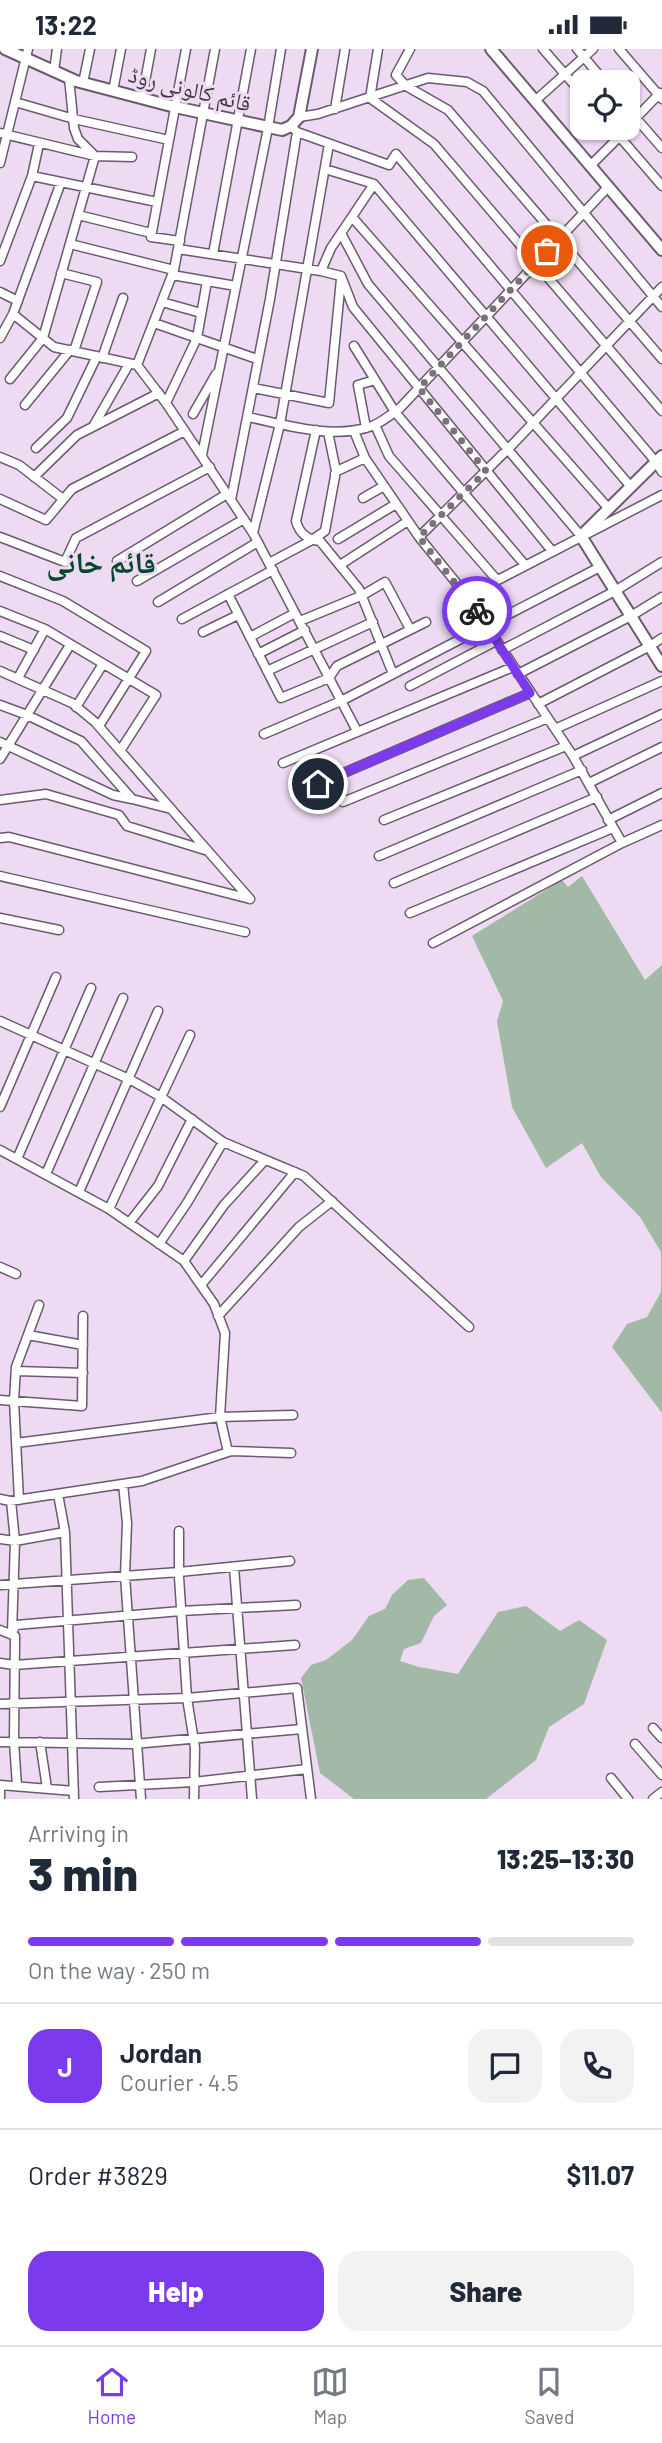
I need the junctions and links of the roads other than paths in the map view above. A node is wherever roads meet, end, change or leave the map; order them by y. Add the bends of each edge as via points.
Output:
1 (5, 49) edge
2 (57, 49) edge
3 (90, 49) edge
4 (121, 49) edge
5 (151, 49) edge
6 (186, 49) edge
7 (215, 49) edge
8 (251, 49) edge
9 (281, 49) edge
10 (312, 49) edge
11 (345, 49) edge
12 (378, 49) edge
13 (410, 49) edge
14 (491, 49) edge
15 (543, 49) edge
16 (577, 49) edge
17 (593, 49) edge
18 (619, 49) edge
19 (27, 54) edge
20 (584, 57) junction
21 (595, 70) edge
22 (54, 71) junction
23 (565, 76) junction
24 (69, 78) junction
25 (570, 81) edge
26 (83, 83) junction
27 (406, 86) junction
28 (113, 91) junction
29 (661, 95) edge
30 (370, 97) junction
31 (142, 98) junction
32 (536, 100) junction
33 (15, 101) junction
34 (175, 107) junction
35 (335, 109) junction
36 (204, 113) junction
37 (640, 114) edge
38 (74, 119) junction
39 (239, 121) junction
40 (640, 123) edge
41 (296, 125) junction
42 (268, 128) junction
43 (4, 134) edge
44 (169, 140) junction
45 (617, 140) edge
46 (623, 140) edge
47 (330, 143) junction
48 (39, 144) junction
49 (662, 148) edge
50 (95, 156) junction
51 (132, 157) dead end
52 (0, 163) edge
53 (591, 165) junction
54 (325, 169) junction
55 (32, 176) junction
56 (61, 182) junction
57 (374, 184) junction
58 (662, 186) edge
59 (86, 187) junction
60 (608, 187) junction
61 (157, 202) junction
62 (583, 214) junction
63 (78, 215) junction
64 (352, 217) junction
65 (151, 233) junction
66 (341, 233) junction
67 (559, 239) junction
68 (70, 244) junction
69 (179, 245) junction
70 (662, 250) edge
71 (213, 254) junction
72 (242, 259) junction
73 (0, 261) edge
74 (536, 264) junction
75 (276, 265) junction
76 (307, 269) junction
77 (321, 271) junction
78 (173, 272) junction
79 (61, 273) junction
80 (341, 276) junction
81 (207, 281) junction
82 (236, 286) junction
83 (662, 287) edge
84 (511, 290) junction
85 (0, 292) edge
86 (653, 297) junction
87 (123, 298) dead end
88 (18, 301) junction
89 (162, 302) junction
90 (662, 307) edge
91 (201, 313) junction
92 (13, 314) junction
93 (486, 317) junction
94 (629, 321) junction
95 (153, 323) junction
96 (0, 338) edge
97 (43, 338) junction
98 (197, 338) junction
99 (462, 342) junction
100 (606, 345) junction
101 (354, 346) dead end
102 (224, 347) junction
103 (72, 351) junction
104 (99, 357) junction
105 (257, 359) junction
106 (662, 359) edge
107 (133, 365) junction
108 (438, 367) junction
109 (219, 369) junction
110 (580, 372) junction
111 (10, 379) dead end
112 (375, 380) junction
113 (253, 388) junction
114 (419, 388) junction
115 (159, 393) junction
116 (285, 395) junction
117 (556, 399) junction
118 (166, 403) junction
119 (25, 405) dead end
120 (662, 411) edge
121 (395, 412) junction
122 (192, 414) dead end
123 (247, 417) junction
124 (533, 422) junction
125 (280, 424) junction
126 (375, 425) junction
127 (93, 427) junction
128 (366, 428) junction
129 (185, 431) junction
130 (316, 431) junction
131 (354, 431) junction
132 (328, 432) junction
133 (36, 448) dead end
134 (508, 449) junction
135 (202, 455) junction
136 (0, 457) edge
137 (365, 458) junction
138 (660, 463) edge
139 (209, 467) junction
140 (486, 471) junction
141 (335, 474) junction
142 (34, 477) junction
143 (384, 486) junction
144 (631, 487) junction
145 (464, 493) junction
146 (662, 495) edge
147 (229, 497) junction
148 (363, 498) dead end
149 (0, 499) edge
150 (63, 499) junction
151 (396, 504) junction
152 (609, 509) junction
153 (441, 515) junction
154 (244, 519) junction
155 (408, 521) junction
156 (253, 533) junction
157 (581, 536) junction
158 (0, 537) edge
159 (419, 537) junction
160 (338, 539) dead end
161 (312, 540) junction
162 (258, 542) junction
163 (552, 551) junction
164 (117, 561) dead end
165 (662, 562) edge
166 (340, 565) junction
167 (525, 565) junction
168 (271, 566) junction
169 (600, 567) junction
170 (0, 576) edge
171 (497, 580) junction
172 (137, 581) dead end
173 (615, 591) junction
174 (228, 594) junction
175 (363, 595) junction
176 (467, 596) junction
177 (662, 597) edge
178 (158, 602) dead end
179 (0, 611) edge
180 (238, 615) junction
181 (631, 616) junction
182 (298, 617) junction
183 (182, 619) dead end
184 (373, 622) junction
185 (426, 622) dead end
186 (487, 626) junction
187 (46, 629) junction
188 (410, 629) junction
189 (304, 630) junction
190 (203, 632) dead end
191 (0, 636) edge
192 (250, 637) junction
193 (662, 638) edge
194 (496, 641) junction
195 (382, 644) junction
196 (70, 645) junction
197 (650, 646) junction
198 (314, 649) junction
199 (34, 650) junction
200 (502, 650) junction
201 (258, 654) junction
202 (103, 664) junction
203 (662, 666) edge
204 (515, 670) junction
205 (0, 671) edge
206 (267, 671) junction
207 (393, 674) junction
208 (18, 678) junction
209 (329, 678) junction
210 (128, 679) junction
211 (662, 681) edge
212 (410, 686) dead end
213 (42, 689) junction
214 (530, 693) junction
215 (341, 701) junction
216 (538, 704) junction
217 (0, 705) edge
218 (76, 707) junction
219 (662, 714) edge
220 (27, 715) junction
221 (548, 718) junction
222 (99, 726) junction
223 (555, 729) junction
224 (357, 731) junction
225 (264, 734) dead end
226 (4, 744) edge
227 (566, 746) junction
228 (662, 747) edge
229 (120, 751) junction
230 (573, 756) junction
231 (0, 759) edge
232 (283, 763) dead end
233 (582, 770) junction
234 (589, 783) junction
235 (318, 784) dead end
236 (662, 793) edge
237 (597, 797) junction
238 (132, 799) junction
239 (0, 800) edge
240 (343, 802) dead end
241 (171, 809) junction
242 (384, 820) dead end
243 (611, 824) junction
244 (662, 825) edge
245 (0, 838) edge
246 (622, 843) junction
247 (207, 850) junction
248 (379, 856) dead end
249 (0, 876) edge
250 (394, 883) dead end
251 (410, 913) dead end
252 (0, 918) edge
253 (59, 930) dead end
254 (245, 932) dead end
255 (432, 943) dead end
256 (56, 977) dead end
257 (91, 988) dead end
258 (123, 998) dead end
259 (158, 1011) dead end
260 (1, 1023) edge
261 (33, 1034) junction
262 (190, 1035) dead end
263 (65, 1049) junction
264 (95, 1063) junction
265 (129, 1079) junction
266 (162, 1097) junction
267 (0, 1107) edge
268 (192, 1119) junction
269 (223, 1142) junction
270 (0, 1150) edge
271 (17, 1159) junction
272 (265, 1160) junction
273 (295, 1172) junction
274 (46, 1174) junction
275 (79, 1192) junction
276 (331, 1201) junction
277 (109, 1209) junction
278 (129, 1223) junction
279 (159, 1244) junction
280 (184, 1261) junction
281 (0, 1267) edge
282 (16, 1274) dead end
283 (201, 1285) junction
284 (39, 1305) dead end
285 (83, 1316) dead end
286 (218, 1316) junction
287 (469, 1327) dead end
288 (28, 1335) junction
289 (83, 1345) junction
290 (16, 1371) junction
291 (83, 1373) junction
292 (0, 1400) edge
293 (14, 1401) junction
294 (293, 1415) dead end
295 (220, 1417) junction
296 (16, 1443) junction
297 (228, 1452) junction
298 (291, 1453) dead end
299 (123, 1484) junction
300 (58, 1494) junction
301 (0, 1499) edge
302 (15, 1500) junction
303 (179, 1531) dead end
304 (65, 1532) junction
305 (0, 1539) edge
306 (15, 1541) junction
307 (290, 1561) dead end
308 (234, 1567) junction
309 (178, 1572) junction
310 (125, 1576) junction
311 (67, 1580) junction
312 (12, 1584) junction
313 (0, 1585) edge
314 (296, 1605) dead end
315 (237, 1608) junction
316 (181, 1611) junction
317 (128, 1616) junction
318 (69, 1621) junction
319 (0, 1630) edge
320 (12, 1635) junction
321 (295, 1645) dead end
322 (240, 1649) junction
323 (184, 1653) junction
324 (131, 1657) junction
325 (70, 1661) junction
326 (0, 1663) edge
327 (14, 1665) junction
328 (243, 1693) junction
329 (187, 1698) junction
330 (134, 1700) junction
331 (72, 1702) junction
332 (0, 1704) edge
333 (14, 1705) junction
334 (653, 1728) dead end
335 (302, 1729) junction
336 (247, 1734) junction
337 (662, 1738) edge
338 (194, 1739) junction
339 (0, 1742) edge
340 (14, 1742) junction
341 (40, 1742) junction
342 (74, 1743) junction
343 (137, 1744) junction
344 (635, 1744) dead end
345 (307, 1769) junction
346 (662, 1775) edge
347 (250, 1776) junction
348 (611, 1778) dead end
349 (194, 1782) junction
350 (139, 1784) junction
351 (17, 1786) junction
352 (99, 1787) dead end
353 (47, 1788) junction
354 (662, 1792) edge
355 (74, 1795) edge
356 (0, 1799) edge
357 (141, 1799) edge
358 (194, 1799) edge
359 (252, 1799) edge
360 (311, 1799) edge
361 (628, 1799) edge
362 (653, 1799) edge

1 - 19 street, قائم کالونی روڈ
2 - 22 street
3 - 26 street
4 - 28 street
5 - 31 street
6 - 34 street
7 - 36 street
8 - 39 street
9 - 42 street
10 - 41 street
11 - 35 street
12 - 30 street
13 - 27 street via 396,75
14 - 32 street
15 - 23 street
16 - 20 street
17 - 20 street
18 - 29 street
19 - 22 street, قائم کالونی روڈ
19 - 33 street
20 - 21 street
20 - 23 street
22 - 24 street, قائم کالونی روڈ
23 - 25 street
23 - 32 street
24 - 26 street, قائم کالونی روڈ
24 - 38 street
26 - 28 street, قائم کالونی روڈ
27 - 30 street
27 - 62 street via 428,78 467,82 483,91
27 - 67 street via 448,110
28 - 31 street, قائم کالونی روڈ
29 - 37 street
30 - 35 street
30 - 74 street via 434,144
31 - 34 street, قائم کالونی روڈ
32 - 53 street
33 - 38 street
33 - 43 street
34 - 36 street, قائم کالونی روڈ
34 - 44 street
35 - 41 street
36 - 39 street, قائم کالونی روڈ
36 - 69 street
38 - 44 street
38 - 50 street via 78,139
39 - 42 street, قائم کالونی روڈ
39 - 71 street
40 - 49 street
41 - 42 street, قائم کالونی روڈ
41 - 47 street
41 - 75 street
42 - 72 street
43 - 48 street
43 - 52 street
44 - 61 street
45 - 53 street
46 - 58 street
47 - 54 street
47 - 84 street via 389,165 396,154
48 - 50 street
48 - 55 street
50 - 51 street
50 - 59 street
53 - 60 street
54 - 57 street
54 - 76 street
55 - 56 street
55 - 73 street
56 - 59 street
56 - 88 street
57 - 64 street
57 - 93 street
59 - 61 street
59 - 63 street
60 - 62 street
60 - 70 street
61 - 65 street
62 - 67 street
62 - 86 street
63 - 65 street
63 - 68 street
64 - 66 street
64 - 99 street
65 - 69 street via 151,237
66 - 77 street
66 - 108 street via 368,284
67 - 74 street
67 - 94 street
68 - 78 street
68 - 79 street
69 - 71 street
69 - 78 street
71 - 72 street
72 - 75 street
72 - 82 street
74 - 84 street
74 - 100 street
75 - 76 street
75 - 105 street
76 - 77 street
76 - 116 street
77 - 80 street
78 - 81 street
78 - 89 street
79 - 97 street
79 - 103 street via 97,282
80 - 114 street via 352,307
80 - 116 street via 329,403
81 - 82 street
81 - 91 street
82 - 102 street
83 - 86 street
84 - 93 street
84 - 110 street
85 - 88 street
86 - 90 street
86 - 94 street
87 - 104 street
88 - 92 street
89 - 91 street
89 - 95 street
91 - 98 street
92 - 96 street
92 - 97 street
93 - 99 street
93 - 117 street
94 - 100 street
94 - 106 street
95 - 98 street
95 - 107 street
97 - 103 street via 54,347
97 - 111 street
98 - 102 street
98 - 118 street
99 - 108 street
99 - 124 street
100 - 110 street
100 - 120 street
101 - 112 street
102 - 105 street
102 - 109 street
103 - 104 street
103 - 119 street
104 - 107 street
104 - 133 street via 67,418
105 - 113 street
107 - 115 street
107 - 127 street
108 - 114 street
108 - 134 street
109 - 122 street
109 - 135 street
110 - 117 street
110 - 138 street
112 - 121 street
112 - 128 street via 358,385
113 - 116 street
113 - 123 street
114 - 121 street
114 - 140 street
115 - 118 street
115 - 127 street
116 - 125 street
117 - 124 street
117 - 144 street
118 - 129 street
121 - 126 street
121 - 145 street
123 - 125 street
123 - 147 street
124 - 134 street
124 - 152 street
125 - 130 street
125 - 156 street
126 - 128 street
126 - 153 street via 389,456
127 - 142 street via 77,435
128 - 131 street
129 - 135 street
129 - 150 street via 72,489
130 - 132 street
130 - 161 street via 296,521 298,530
131 - 132 street
131 - 137 street
132 - 141 street
134 - 140 street
134 - 157 street
135 - 139 street
136 - 142 street
137 - 141 street
137 - 143 street
138 - 144 street
139 - 147 street
139 - 158 street via 76,538 65,562
140 - 145 street
140 - 163 street
141 - 161 street via 325,531
142 - 150 street
143 - 148 street
143 - 151 street
144 - 152 street
145 - 153 street
145 - 167 street
146 - 157 street
147 - 154 street
147 - 164 street
149 - 150 street via 46,520
151 - 155 street
151 - 160 street
152 - 157 street
153 - 159 street
153 - 171 street
154 - 156 street
154 - 172 street
155 - 159 street
155 - 166 street
156 - 162 street
157 - 163 street
157 - 169 street
159 - 176 street
161 - 166 street via 320,541
161 - 168 street
162 - 168 street
162 - 178 street
163 - 167 street
165 - 173 street
166 - 175 street
167 - 171 street
168 - 174 street
168 - 182 street
169 - 173 street
169 - 186 street
170 - 210 street via 63,601 146,651
171 - 176 street
173 - 181 street
173 - 200 street
174 - 180 street
174 - 183 street
175 - 182 street
175 - 184 street
175 - 188 street via 385,582
176 - 186 street
177 - 181 street
179 - 187 street
180 - 190 street
180 - 192 street
181 - 197 street
181 - 204 street
182 - 189 street
182 - 192 street
184 - 195 street
184 - 198 street
185 - 188 street
186 - 194 street
186 - 207 street
187 - 196 street
187 - 199 street
188 - 195 street
189 - 198 street
189 - 201 street
191 - 199 street
192 - 201 street
193 - 197 street
194 - 200 street
194 - 212 street
195 - 207 street
195 - 209 street via 337,666
196 - 202 street
196 - 213 street
197 - 203 street
197 - 216 street
198 - 206 street
198 - 209 street
199 - 208 street
200 - 204 street
201 - 206 street
202 - 210 street
202 - 218 street
204 - 214 street
204 - 224 street
205 - 208 street
206 - 209 street via 281,698
207 - 215 street
208 - 213 street
209 - 215 street
210 - 222 street
210 - 229 street via 156,695
211 - 223 street
213 - 218 street
213 - 220 street
214 - 216 street
214 - 235 street
215 - 224 street
215 - 225 street
216 - 221 street
217 - 220 street
218 - 222 street
219 - 230 street
220 - 226 street
220 - 238 street via 81,741
221 - 223 street
221 - 240 street
222 - 229 street
223 - 227 street
224 - 232 street
226 - 231 street
226 - 238 street via 113,795
227 - 230 street
227 - 242 street
228 - 234 street
229 - 241 street
230 - 233 street
233 - 234 street
233 - 248 street
234 - 237 street
236 - 243 street
237 - 243 street
237 - 250 street
238 - 241 street
239 - 247 street via 46,794 119,815 127,827
241 - 247 street
243 - 246 street
243 - 251 street
244 - 246 street
245 - 247 street via 250,899
246 - 255 street
249 - 254 street
252 - 253 street
256 - 261 street
257 - 263 street
258 - 264 street
259 - 265 street
260 - 261 street
261 - 263 street
261 - 267 street
262 - 266 street
263 - 264 street
263 - 271 street
264 - 265 street
264 - 274 street
265 - 266 street
265 - 275 street
266 - 268 street
266 - 277 street
268 - 269 street
268 - 278 street via 158,1186
269 - 272 street
269 - 279 street
270 - 271 street
271 - 274 street
272 - 273 street
272 - 280 street via 224,1205
273 - 276 street
273 - 283 street
274 - 275 street
275 - 277 street
276 - 286 street via 299,1227
276 - 287 street
277 - 278 street
278 - 279 street
279 - 280 street
280 - 283 street
281 - 282 street
283 - 286 street
284 - 288 street
285 - 289 street
286 - 295 street via 225,1333
288 - 289 street
288 - 290 street
289 - 291 street
290 - 291 street
290 - 293 street
291 - 293 street via 82,1406
292 - 293 street
293 - 296 street
294 - 295 street
295 - 296 street
295 - 297 street
296 - 302 street
297 - 298 street
297 - 299 street
299 - 300 street
299 - 310 street
300 - 302 street
300 - 304 street
301 - 302 street
302 - 306 street
303 - 309 street
304 - 306 street
304 - 311 street
305 - 306 street
306 - 312 street
307 - 308 street
308 - 309 street
308 - 315 street
309 - 310 street
309 - 316 street
310 - 311 street
310 - 317 street
311 - 312 street
311 - 318 street
312 - 313 street
312 - 320 street
314 - 315 street
315 - 316 street
315 - 322 street
316 - 317 street
316 - 323 street
317 - 318 street
317 - 324 street
318 - 320 street via 16,1625
318 - 325 street
319 - 320 street
320 - 327 street
321 - 322 street
322 - 323 street
322 - 328 street
323 - 324 street
323 - 329 street
324 - 325 street
324 - 330 street
325 - 327 street
325 - 331 street
326 - 327 street
327 - 333 street
328 - 329 street
328 - 335 street via 297,1688
328 - 336 street
329 - 330 street
329 - 338 street
330 - 331 street
330 - 343 street
331 - 333 street
331 - 342 street
332 - 333 street
333 - 340 street
334 - 337 street
335 - 336 street
335 - 345 street
336 - 338 street
336 - 347 street
338 - 343 street
338 - 349 street
339 - 340 street
340 - 341 street
340 - 351 street
341 - 342 street
341 - 353 street
342 - 343 street
342 - 355 street
343 - 350 street
344 - 346 street
345 - 347 street
345 - 360 street
347 - 349 street
347 - 359 street
348 - 361 street
349 - 350 street
349 - 358 street
350 - 352 street
350 - 357 street
351 - 353 street
351 - 356 street via 0,1785
353 - 355 street
354 - 362 street

